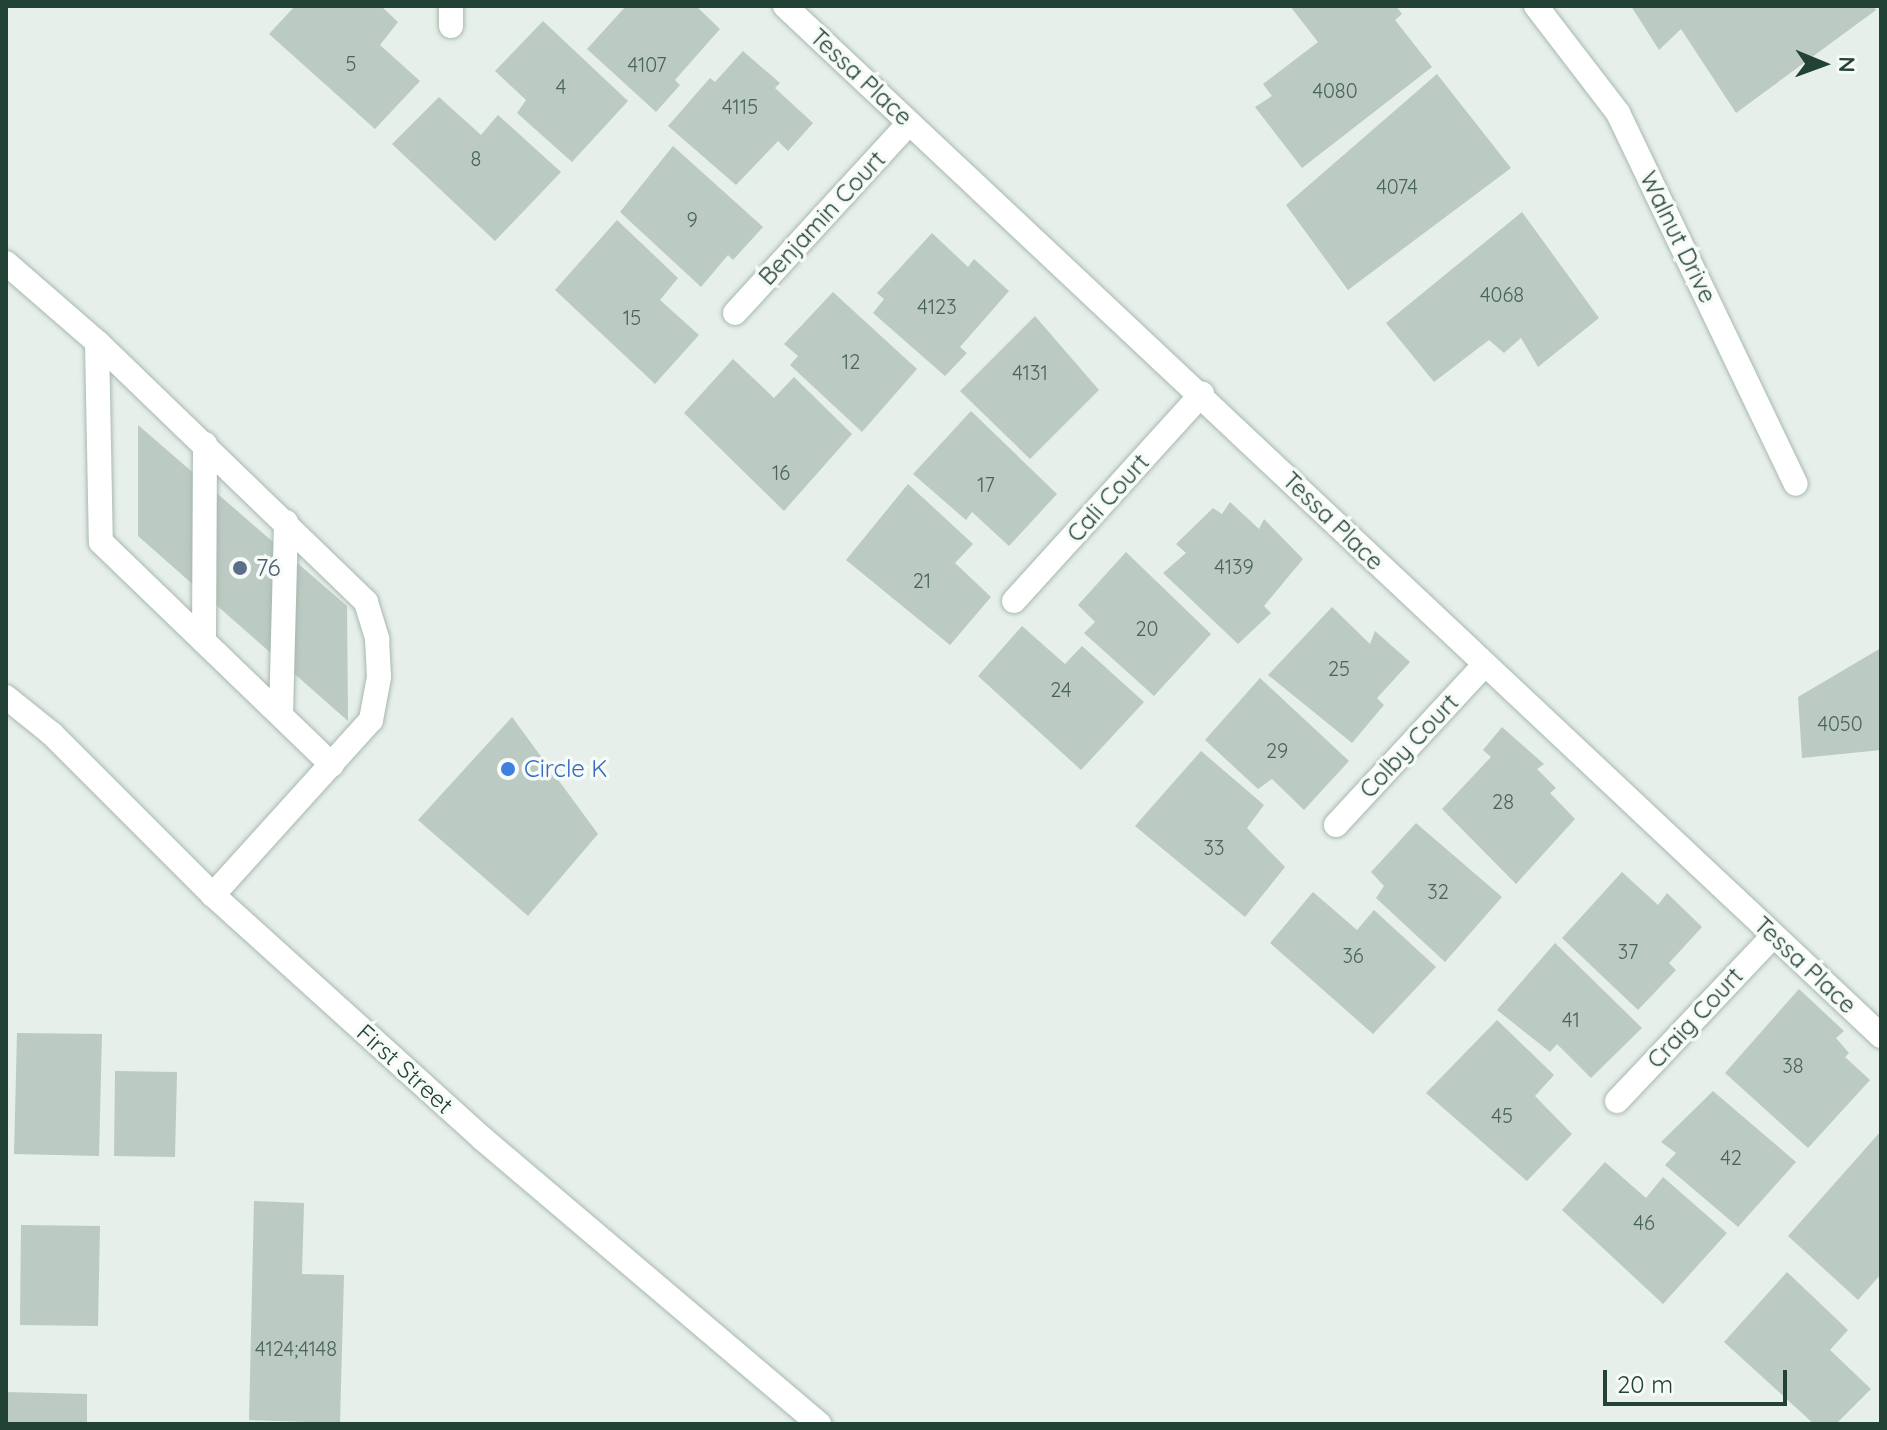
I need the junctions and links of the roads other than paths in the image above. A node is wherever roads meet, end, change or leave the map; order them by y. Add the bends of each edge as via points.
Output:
1 (785, 6) edge
2 (1536, 6) edge
3 (909, 123) junction
4 (6, 263) edge
5 (735, 313) dead end
6 (97, 342) junction
7 (1202, 394) junction
8 (205, 444) junction
9 (1796, 484) dead end
10 (286, 522) junction
11 (1014, 601) dead end
12 (204, 641) junction
13 (1483, 666) junction
14 (6, 697) edge
15 (281, 715) junction
16 (332, 765) junction
17 (1336, 825) dead end
18 (213, 895) junction
19 (1774, 935) junction
20 (1881, 1036) edge
21 (1617, 1101) dead end
22 (819, 1424) edge

1 - 3 street, Tessa Place
2 - 9 street, Walnut Drive via 1618,113
3 - 5 street, Benjamin Court
3 - 7 street, Tessa Place
4 - 6 street
6 - 8 street
6 - 12 street via 101,542
7 - 11 street, Cali Court
7 - 13 street, Tessa Place
8 - 10 street
8 - 12 street
10 - 15 street
10 - 16 street via 366,602 377,639 379,677 371,720
12 - 15 street
13 - 17 street, Colby Court
13 - 19 street, Tessa Place
14 - 18 street, First Street via 52,734
15 - 16 street
16 - 18 street
18 - 22 street, First Street via 483,1139
19 - 20 street, Tessa Place
19 - 21 street, Craig Court

